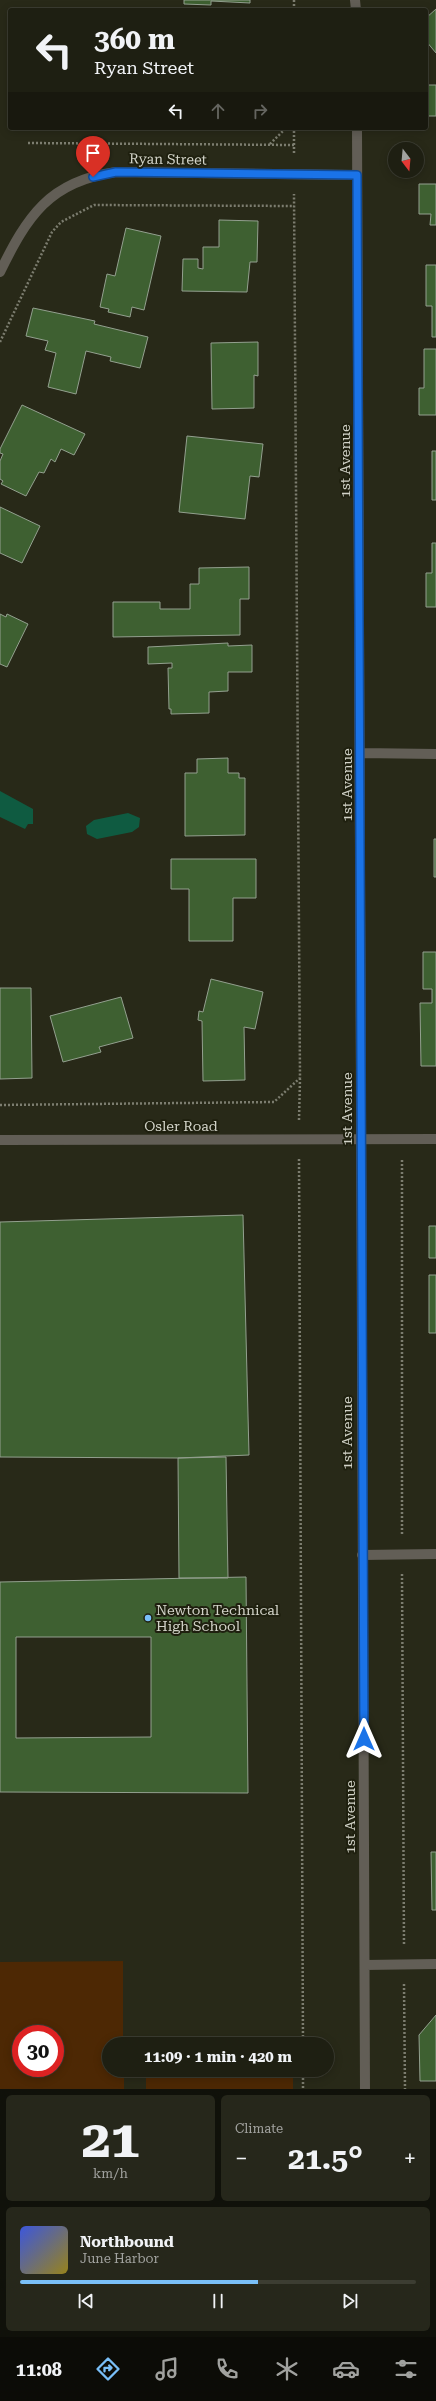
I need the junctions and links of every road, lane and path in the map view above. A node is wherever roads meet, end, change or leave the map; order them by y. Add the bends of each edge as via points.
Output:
1 (284, 130) edge
2 (294, 130) edge
3 (357, 130) edge
4 (28, 143) dead end
5 (270, 145) junction
6 (294, 145) junction
7 (294, 174) junction
8 (357, 175) junction
9 (294, 206) junction
10 (0, 272) edge
11 (0, 342) edge
12 (361, 753) junction
13 (436, 754) edge
14 (300, 1078) junction
15 (0, 1105) edge
16 (299, 1139) junction
17 (402, 1139) junction
18 (436, 1139) edge
19 (0, 1140) edge
20 (361, 1140) junction
21 (436, 1554) edge
22 (362, 1555) junction
23 (402, 1555) junction
24 (436, 1964) edge
25 (365, 1965) junction
26 (404, 1965) junction
27 (303, 2037) edge
28 (303, 2077) edge
29 (303, 2089) edge
30 (365, 2089) edge
31 (405, 2089) edge

1 - 5 path
2 - 6 path
3 - 8 street, 1st Avenue
4 - 5 path
5 - 6 path
6 - 7 path
7 - 8 street, Ryan Street
7 - 9 path
7 - 10 street, Ryan Street via 116,172 83,180 41,204 13,246
8 - 12 street, 1st Avenue
9 - 11 path via 94,205 62,222 52,232
9 - 14 path
12 - 13 street
12 - 20 street, 1st Avenue
14 - 15 path via 274,1102
14 - 16 path
16 - 19 street, Osler Road
16 - 20 street, Osler Road
16 - 27 path
17 - 18 street, Osler Road
17 - 20 street, Osler Road
17 - 23 path
20 - 22 street, 1st Avenue
21 - 23 street
22 - 23 street
22 - 25 street, 1st Avenue
23 - 26 path
24 - 26 street
25 - 26 street
25 - 30 street, 1st Avenue
26 - 31 path
28 - 29 path

